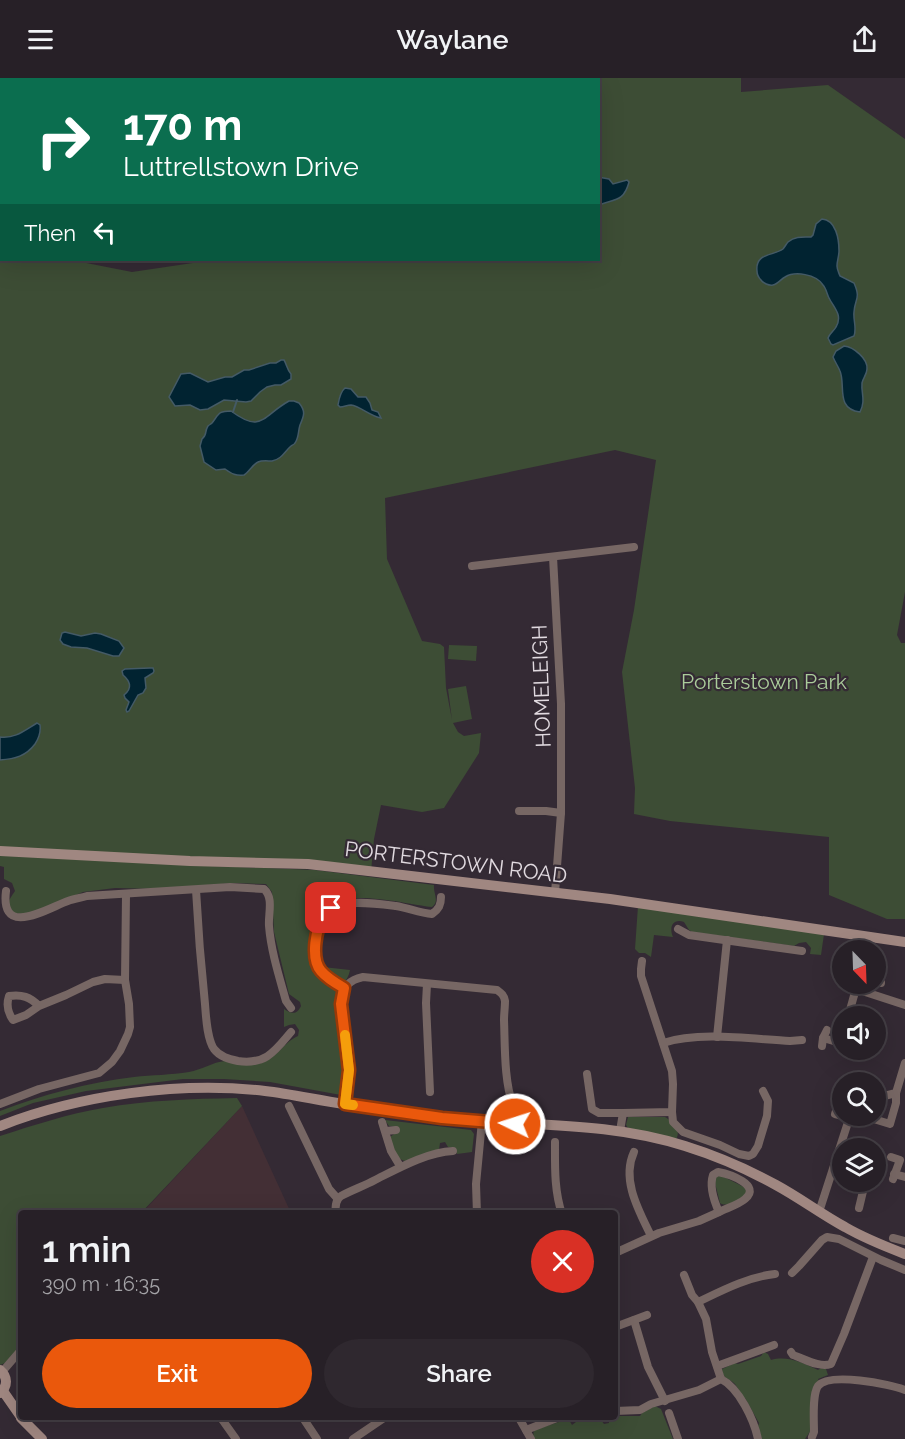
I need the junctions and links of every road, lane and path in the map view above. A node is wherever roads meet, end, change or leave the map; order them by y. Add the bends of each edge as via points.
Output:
1 (634, 547) dead end
2 (553, 557) junction
3 (472, 566) dead end
4 (519, 811) dead end
5 (561, 813) junction
6 (0, 851) edge
7 (196, 890) junction
8 (6, 891) dead end
9 (555, 893) junction
10 (126, 894) junction
11 (441, 897) dead end
12 (678, 929) dead end
13 (727, 940) junction
14 (905, 942) edge
15 (802, 951) dead end
16 (642, 961) dead end
17 (125, 980) junction
18 (427, 984) junction
19 (344, 988) junction
20 (879, 994) edge
21 (905, 1005) edge
22 (39, 1006) dead end
23 (291, 1008) dead end
24 (291, 1032) dead end
25 (717, 1037) junction
26 (824, 1038) dead end
27 (802, 1040) dead end
28 (832, 1040) edge
29 (663, 1043) junction
30 (904, 1068) edge
31 (587, 1074) dead end
32 (763, 1091) dead end
33 (430, 1092) dead end
34 (896, 1093) junction
35 (886, 1096) edge
36 (0, 1104) edge
37 (345, 1104) junction
38 (513, 1105) dead end
39 (289, 1106) dead end
40 (672, 1112) junction
41 (623, 1113) junction
42 (482, 1121) junction
43 (382, 1122) dead end
44 (886, 1123) edge
45 (0, 1126) edge
46 (396, 1130) dead end
47 (386, 1131) junction
48 (620, 1131) junction
49 (555, 1142) dead end
50 (447, 1149) dead end
51 (634, 1152) dead end
52 (891, 1158) dead end
53 (400, 1166) junction
54 (832, 1175) edge
55 (905, 1177) edge
56 (863, 1192) edge
57 (337, 1198) junction
58 (859, 1208) dead end
59 (336, 1210) edge
60 (477, 1210) edge
61 (561, 1210) edge
62 (719, 1212) junction
63 (819, 1212) junction
64 (651, 1236) junction
65 (893, 1238) dead end
66 (905, 1241) edge
67 (618, 1252) edge
68 (905, 1254) edge
69 (873, 1257) junction
70 (905, 1270) edge
71 (792, 1273) dead end
72 (775, 1274) dead end
73 (684, 1275) dead end
74 (698, 1302) junction
75 (647, 1315) dead end
76 (634, 1320) junction
77 (618, 1326) edge
78 (774, 1346) dead end
79 (791, 1352) dead end
80 (18, 1353) edge
81 (717, 1366) junction
82 (1, 1371) edge
83 (721, 1379) junction
84 (905, 1390) edge
85 (1, 1391) edge
86 (665, 1401) junction
87 (618, 1411) edge
88 (18, 1413) edge
89 (669, 1413) dead end
90 (24, 1420) edge
91 (222, 1420) edge
92 (304, 1420) edge
93 (381, 1420) edge
94 (520, 1420) edge
95 (551, 1420) edge
96 (526, 1431) junction
97 (813, 1438) edge
98 (42, 1439) edge
99 (236, 1439) edge
100 (317, 1439) edge
101 (353, 1439) edge
102 (531, 1439) edge
103 (678, 1439) edge
104 (758, 1439) edge

1 - 2 street
2 - 3 street
2 - 5 street, HOMELEIGH via 561,704
4 - 5 street
5 - 9 street, HOMELEIGH
6 - 9 street, PORTERSTOWN ROAD via 308,864
7 - 10 street
7 - 23 street via 264,889 268,893 272,944
7 - 24 street via 204,996 213,1047 227,1058 259,1061 270,1056
8 - 10 street via 5,912 16,917 77,898
9 - 14 street, PORTERSTOWN ROAD
10 - 17 street
11 - 19 street via 432,914 360,903 341,903 331,908 318,930 315,962
12 - 13 street via 689,935
13 - 15 street
13 - 25 street
16 - 29 street via 641,976
17 - 22 street via 93,982
17 - 36 street via 130,1027 112,1062 99,1072
18 - 19 street via 363,977
18 - 33 street
18 - 38 street via 497,990 502,994 507,1077
19 - 37 street via 341,1004 349,1070
20 - 21 street
25 - 27 street
25 - 29 street
26 - 28 street
29 - 40 street via 673,1078
30 - 34 street
31 - 41 street via 592,1109 598,1113
32 - 40 street via 768,1101 767,1116 758,1146 749,1156 682,1132 675,1125
34 - 35 street
34 - 44 street via 890,1124
37 - 42 street
37 - 45 street via 249,1089 161,1090 92,1100
39 - 57 street via 328,1188
40 - 41 street
41 - 48 street
42 - 48 street
42 - 60 street
43 - 47 street
46 - 47 street
47 - 53 street
48 - 63 street via 683,1145 730,1162
49 - 61 street via 555,1180
50 - 53 street
51 - 64 street via 630,1161 631,1186
52 - 55 street via 900,1160 893,1176
53 - 57 street
54 - 63 street
56 - 58 street
57 - 59 street
62 - 62 street via 711,1182 718,1172 745,1183 750,1190 746,1199
62 - 64 street
63 - 68 street
64 - 67 street
65 - 66 street
69 - 70 street
69 - 71 street via 827,1237
69 - 79 street via 831,1364 819,1365
72 - 74 street via 743,1282
73 - 74 street
74 - 81 street
75 - 76 street
76 - 77 street
76 - 86 street via 648,1367
78 - 81 street
80 - 82 street
81 - 83 street
82 - 85 street via 7,1381
83 - 86 street
83 - 104 street via 736,1391
84 - 97 street via 863,1381 821,1383 815,1396
85 - 88 street
86 - 87 street via 636,1411
89 - 103 street
90 - 98 street
91 - 99 street
92 - 100 street
93 - 101 street
94 - 96 street
95 - 96 street
96 - 102 street

